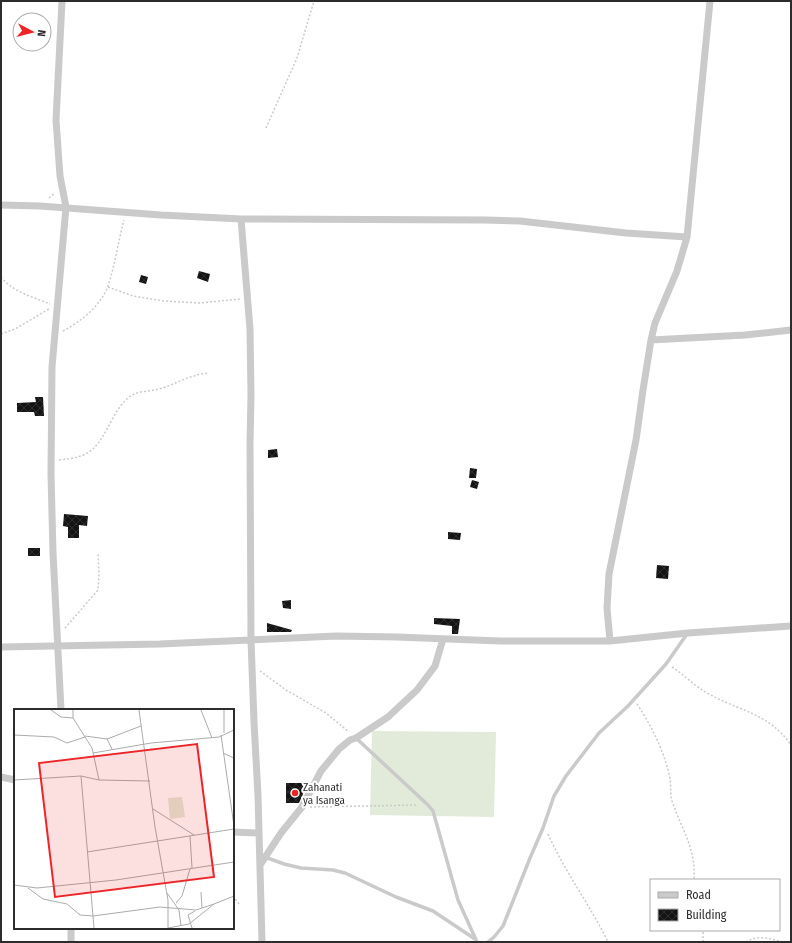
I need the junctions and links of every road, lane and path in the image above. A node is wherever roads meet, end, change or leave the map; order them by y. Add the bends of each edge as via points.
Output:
1 (62, 1) edge
2 (314, 1) edge
3 (710, 1) edge
4 (266, 128) dead end
5 (62, 187) junction
6 (1, 205) edge
7 (40, 206) junction
8 (66, 207) junction
9 (126, 212) junction
10 (241, 219) junction
11 (687, 237) junction
12 (1, 277) edge
13 (107, 287) junction
14 (248, 298) junction
15 (791, 330) edge
16 (1, 334) edge
17 (55, 336) junction
18 (652, 340) junction
19 (209, 373) dead end
20 (51, 461) junction
21 (98, 554) dead end
22 (791, 626) edge
23 (688, 633) junction
24 (57, 638) junction
25 (443, 639) junction
26 (251, 640) junction
27 (610, 641) junction
28 (58, 646) junction
29 (1, 647) edge
30 (666, 664) junction
31 (252, 665) junction
32 (634, 699) junction
33 (61, 709) edge
34 (356, 738) junction
35 (790, 745) edge
36 (1, 777) edge
37 (14, 780) edge
38 (428, 805) junction
39 (301, 808) junction
40 (544, 825) junction
41 (234, 832) edge
42 (259, 833) junction
43 (265, 857) junction
44 (260, 866) junction
45 (694, 879) edge
46 (234, 897) edge
47 (240, 904) dead end
48 (71, 929) edge
49 (703, 931) edge
50 (477, 941) edge
51 (71, 942) edge
52 (262, 942) edge
53 (488, 942) edge
54 (608, 942) edge
55 (703, 942) edge
56 (746, 942) edge
57 (783, 942) edge

1 - 5 street via 56,120
2 - 4 path via 297,58
3 - 11 street
5 - 7 path
5 - 8 street
6 - 7 street
7 - 8 street
8 - 9 street
8 - 17 street
9 - 10 street
9 - 13 path
10 - 11 street via 520,221
10 - 14 street
11 - 18 street via 678,271 656,323
12 - 16 path via 14,289 53,306 15,329
13 - 14 path via 133,296 164,301 200,303
13 - 17 path via 100,300 90,310 73,326
14 - 26 street via 251,395
15 - 18 street
17 - 20 street via 52,367
18 - 27 street via 636,440 609,574
19 - 20 path via 129,397 121,405 94,449 73,459
20 - 24 street
21 - 24 path via 98,590
22 - 23 street
23 - 27 street
23 - 30 lane
24 - 28 street
25 - 26 street via 336,636
25 - 27 street
25 - 34 street via 435,666 417,690 388,717
26 - 28 street
26 - 31 street
28 - 29 street
28 - 33 street
30 - 32 lane
30 - 35 path via 678,670 708,694 770,723
31 - 34 path via 286,690 326,713
31 - 42 street
32 - 40 lane via 599,733 566,776 554,796
32 - 45 path via 652,728 667,767 671,781 672,803 691,847
34 - 38 lane
34 - 39 street via 339,749 321,771
36 - 37 street
38 - 39 path via 336,805
38 - 50 lane via 433,811 439,830 458,900
39 - 43 street
40 - 53 lane via 503,926
40 - 54 path via 554,848
41 - 42 street
42 - 44 street
43 - 44 street
43 - 50 lane via 301,868 333,870 358,878 396,897 433,911
44 - 52 street
46 - 47 path
48 - 51 street
49 - 55 path
56 - 57 path via 760,937

